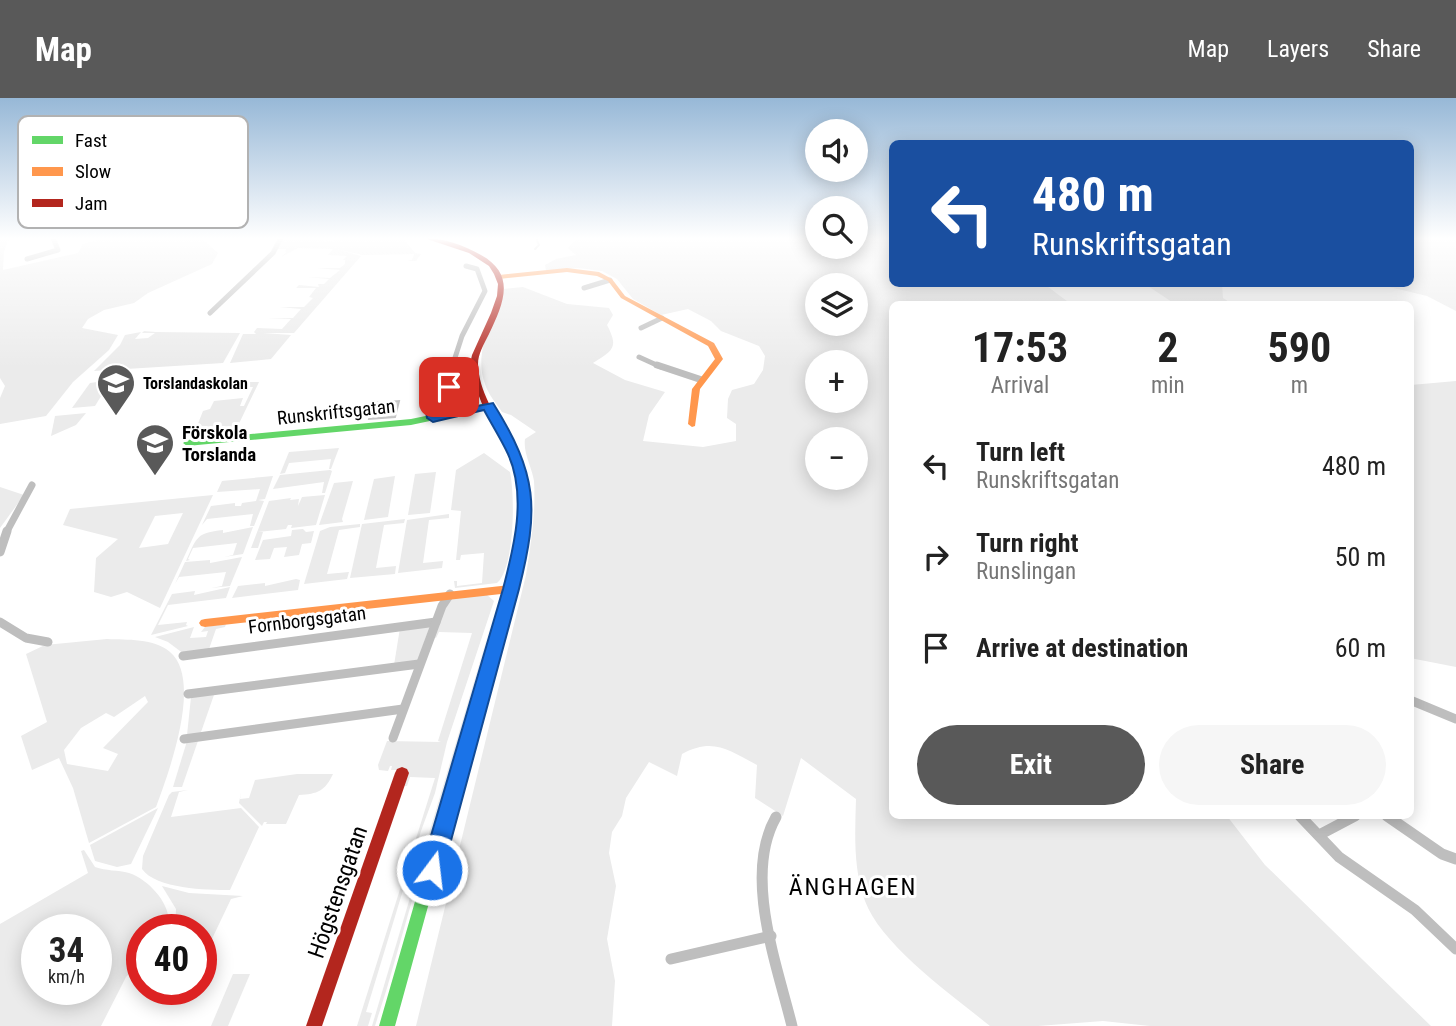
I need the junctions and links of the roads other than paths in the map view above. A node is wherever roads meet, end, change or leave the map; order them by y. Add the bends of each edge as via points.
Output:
1 (243, 281) edge
2 (484, 281) edge
3 (499, 281) edge
4 (603, 281) edge
5 (612, 281) edge
6 (584, 288) dead end
7 (210, 313) dead end
8 (662, 318) junction
9 (641, 328) dead end
10 (639, 357) dead end
11 (702, 380) junction
12 (488, 406) junction
13 (433, 418) junction
14 (692, 424) dead end
15 (187, 443) dead end
16 (32, 485) dead end
17 (0, 552) edge
18 (511, 589) junction
19 (450, 594) junction
20 (0, 622) edge
21 (436, 622) junction
22 (205, 623) dead end
23 (48, 642) dead end
24 (183, 656) dead end
25 (419, 664) junction
26 (188, 694) dead end
27 (1414, 701) edge
28 (403, 709) junction
29 (1456, 719) edge
30 (184, 738) dead end
31 (393, 738) dead end
32 (402, 773) dead end
33 (776, 817) dead end
34 (1303, 819) edge
35 (1349, 819) edge
36 (1391, 819) edge
37 (1319, 835) junction
38 (1456, 859) edge
39 (771, 936) junction
40 (1456, 949) edge
41 (671, 959) dead end
42 (314, 1026) edge
43 (387, 1026) edge
44 (792, 1026) edge

1 - 7 street
2 - 13 street via 485,291 460,339 448,391 436,404
3 - 12 street via 499,295 474,362
4 - 6 street
5 - 8 street via 623,297
8 - 9 street
8 - 11 street via 716,350 717,362
10 - 11 street
11 - 14 street via 694,393
12 - 13 street, Runskriftsgatan
12 - 18 street via 516,456 523,487 521,547
13 - 15 street, Runskriftsgatan
16 - 17 street via 8,527
18 - 19 street, Fornborgsgatan
18 - 43 street
19 - 21 street
19 - 22 street, Fornborgsgatan
20 - 23 street via 26,638
21 - 24 street, Fornborgsgatan
21 - 25 street
25 - 26 street
25 - 28 street
27 - 29 street
28 - 30 street
28 - 31 street
32 - 42 street, Högstensgatan
33 - 39 street via 762,843
34 - 37 street
35 - 37 street
36 - 38 street
37 - 40 street via 1339,857 1415,911
39 - 41 street
39 - 44 street

